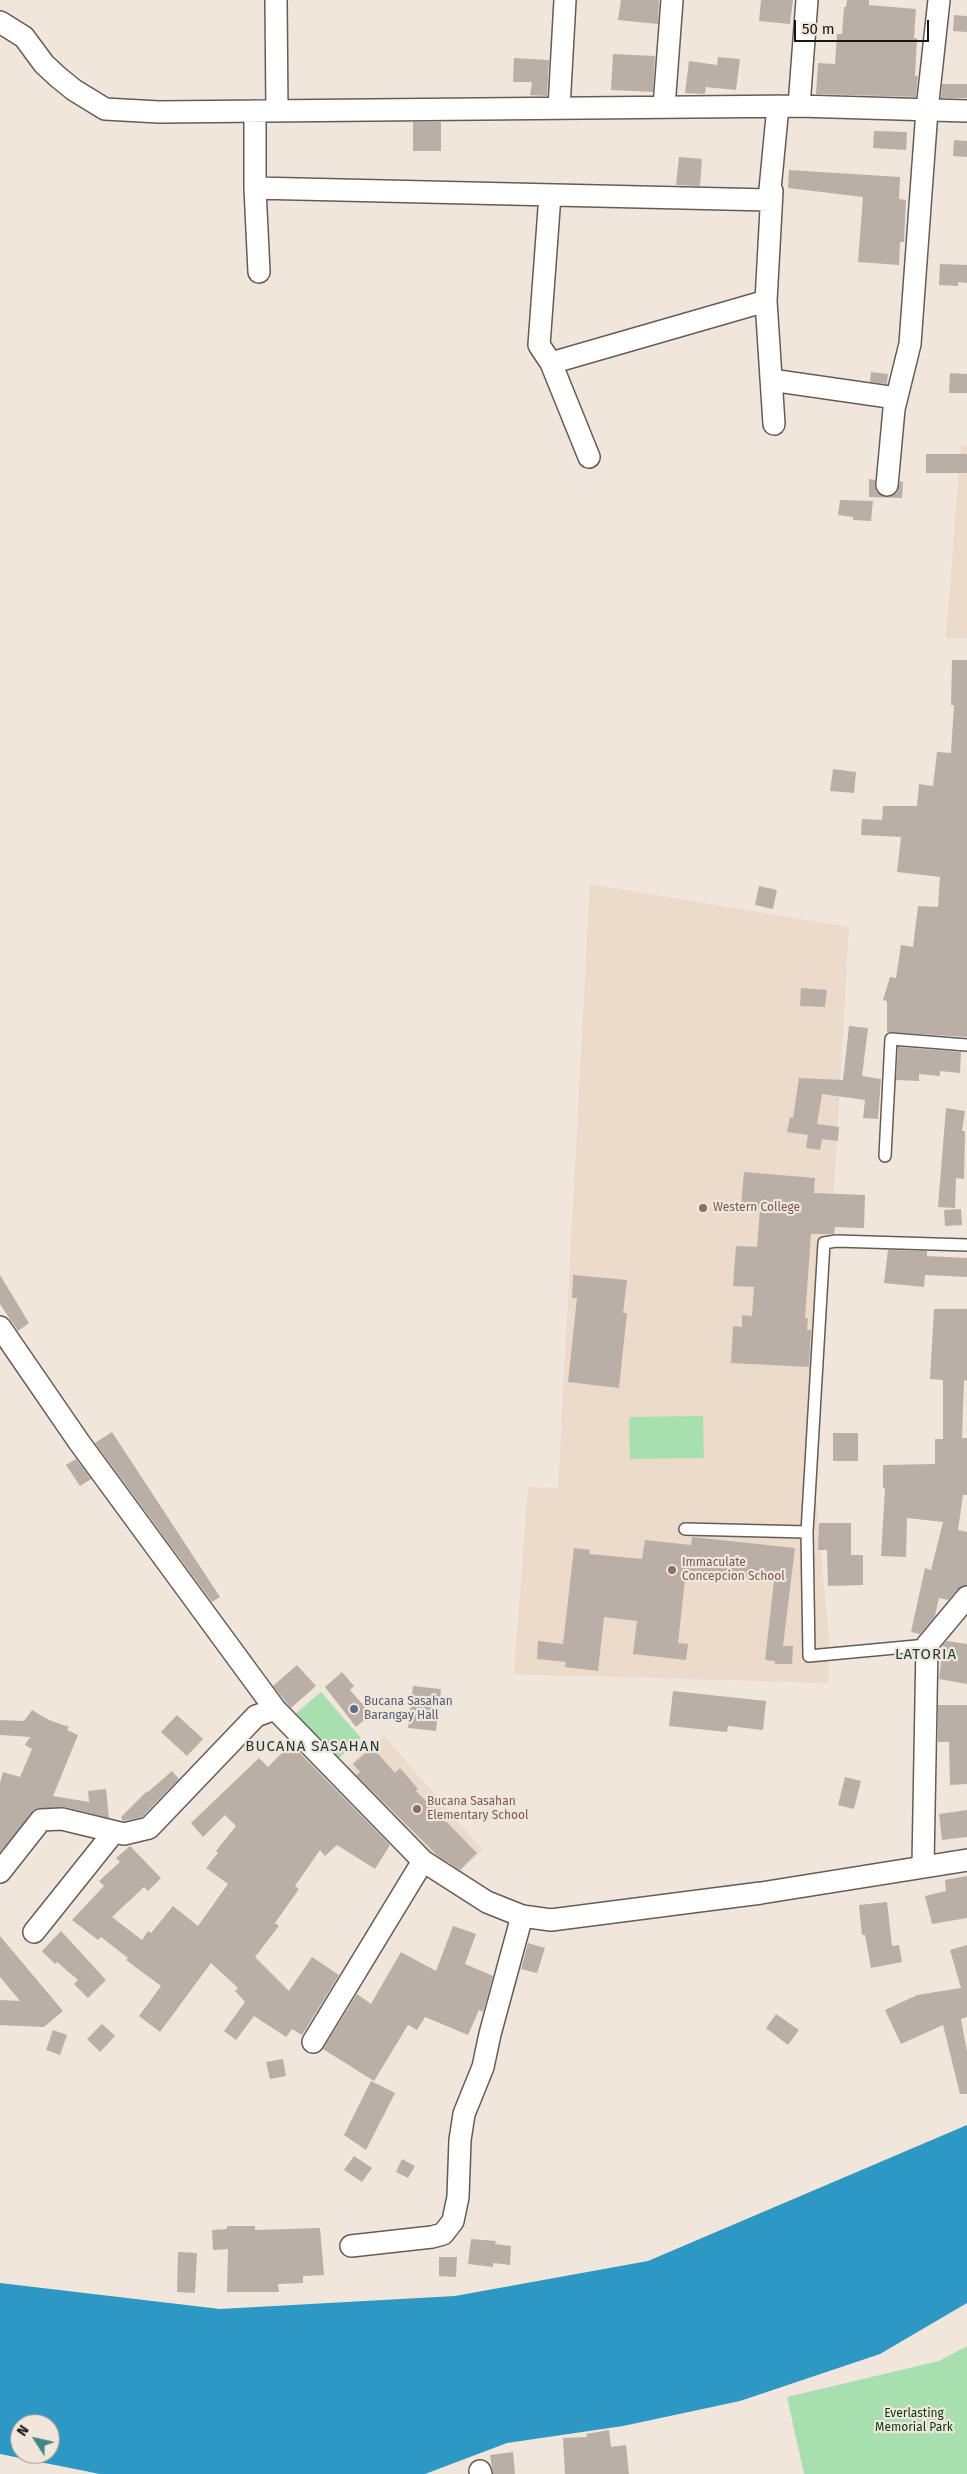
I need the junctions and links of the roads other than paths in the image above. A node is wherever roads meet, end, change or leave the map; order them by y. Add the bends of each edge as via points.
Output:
1 (276, 0) edge
2 (565, 0) edge
3 (672, 0) edge
4 (806, 0) edge
5 (939, 0) edge
6 (0, 22) edge
7 (789, 106) junction
8 (664, 107) junction
9 (559, 108) junction
10 (927, 110) junction
11 (256, 111) junction
12 (277, 111) junction
13 (967, 111) edge
14 (255, 188) junction
15 (772, 191) junction
16 (550, 195) junction
17 (259, 272) dead end
18 (766, 301) junction
19 (551, 363) junction
20 (771, 380) junction
21 (896, 398) junction
22 (774, 424) dead end
23 (588, 457) dead end
24 (887, 485) dead end
25 (967, 1045) edge
26 (885, 1156) dead end
27 (967, 1245) edge
28 (0, 1327) edge
29 (685, 1529) dead end
30 (808, 1532) junction
31 (967, 1597) edge
32 (927, 1645) junction
33 (275, 1709) junction
34 (114, 1832) junction
35 (967, 1860) edge
36 (423, 1861) junction
37 (923, 1865) junction
38 (0, 1872) edge
39 (522, 1916) junction
40 (34, 1932) dead end
41 (314, 2042) dead end
42 (351, 2246) dead end

1 - 12 street
2 - 9 street
3 - 8 street
4 - 7 street
5 - 10 street
6 - 11 street via 24,38 44,64 74,90 105,109
7 - 8 street
7 - 10 street
7 - 15 street
8 - 9 street
9 - 12 street
10 - 13 street
10 - 21 street via 910,344
11 - 12 street
11 - 14 street
14 - 16 street
14 - 17 street
15 - 16 street via 769,200
15 - 18 street
16 - 19 street via 540,345
18 - 19 street
18 - 20 street
19 - 23 street
20 - 21 street
20 - 22 street
21 - 24 street
25 - 26 lane via 891,1039
27 - 30 lane via 824,1242
28 - 33 street via 79,1442
29 - 30 lane
30 - 32 lane via 809,1656
31 - 32 street
32 - 37 street
33 - 34 street via 256,1716 149,1828 124,1834
33 - 36 street
34 - 38 street via 62,1819 41,1820
34 - 40 street
35 - 37 street
36 - 39 street via 487,1902
36 - 41 street
37 - 39 street via 761,1894 551,1920
39 - 42 street via 484,2067 464,2114 458,2197 453,2221 443,2234 432,2237

